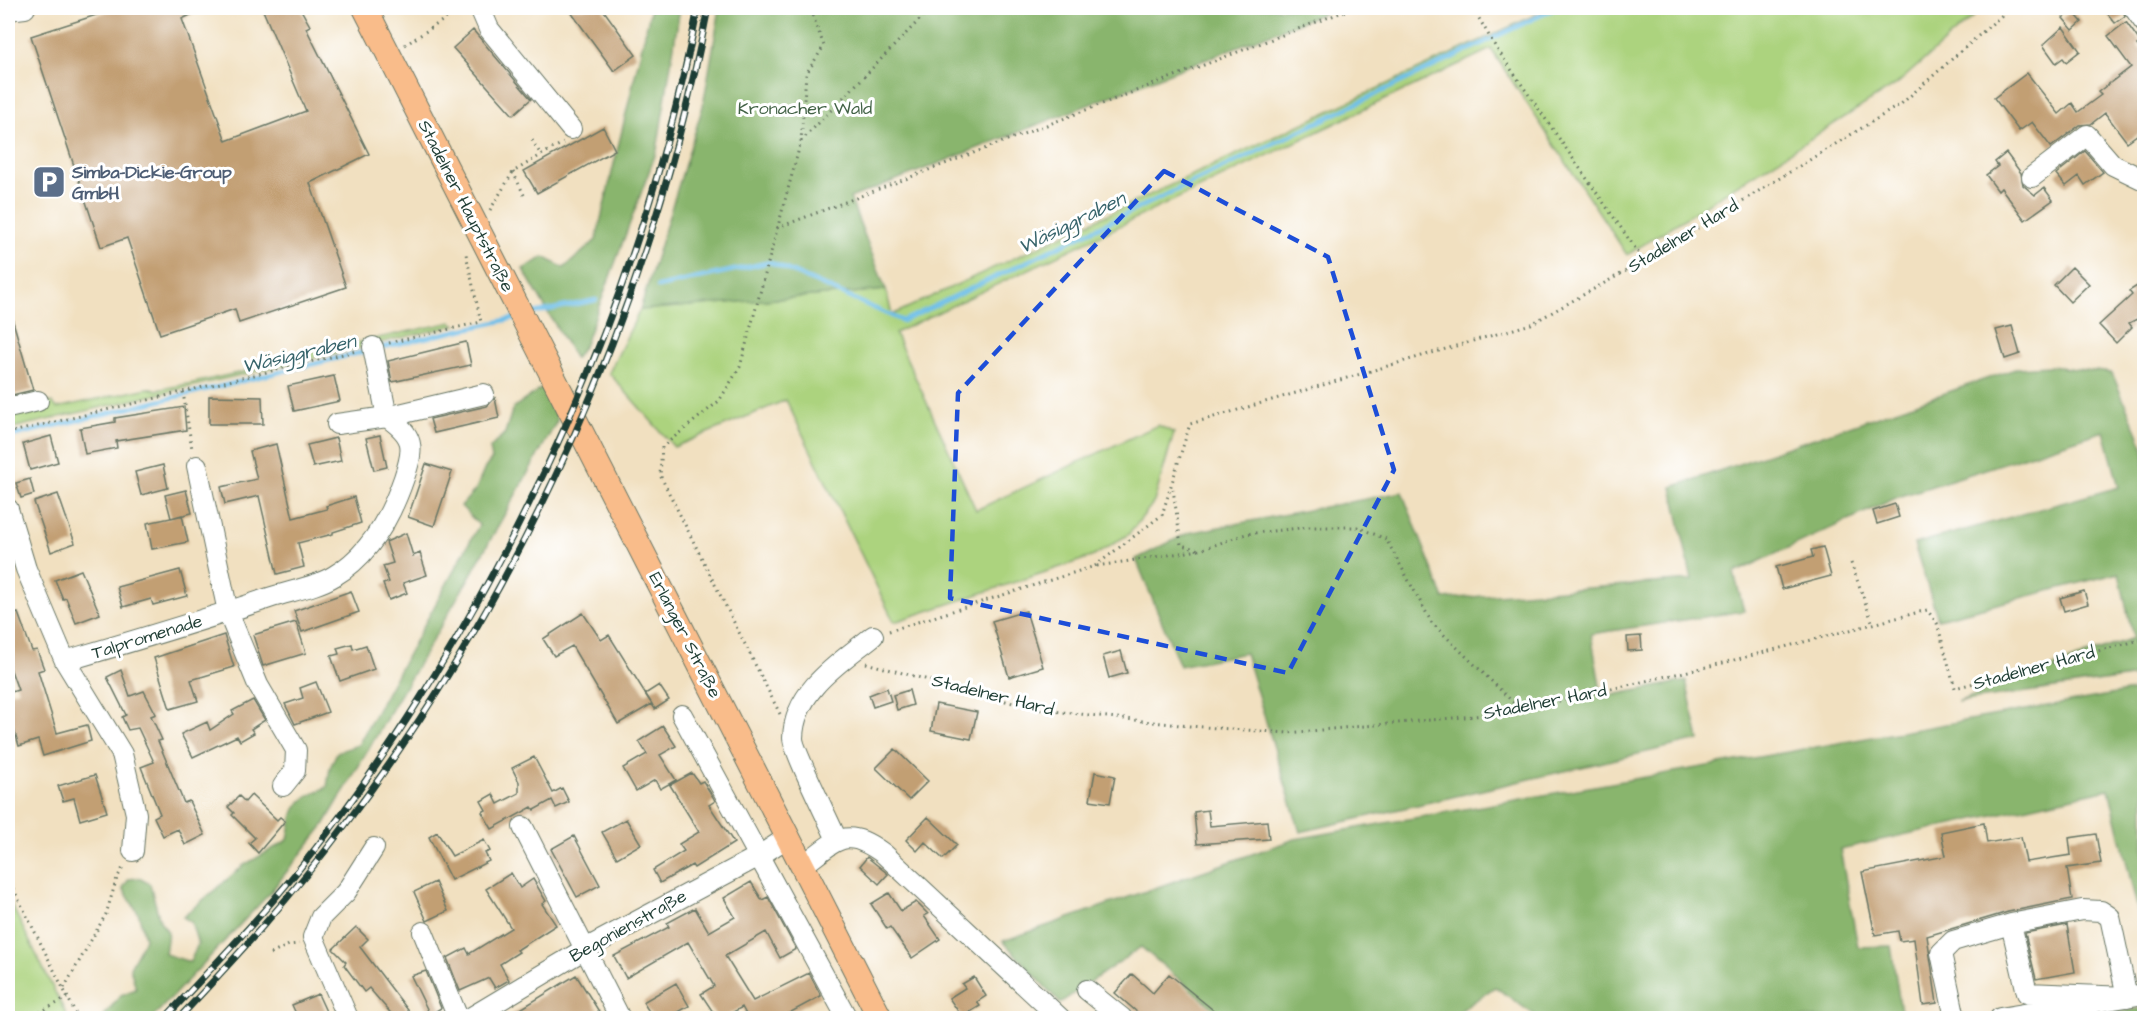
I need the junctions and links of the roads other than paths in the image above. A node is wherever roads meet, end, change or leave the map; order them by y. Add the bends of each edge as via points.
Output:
1 (25, 8) edge
2 (365, 8) edge
3 (480, 8) edge
4 (2134, 8) edge
5 (8, 10) edge
6 (2145, 22) edge
7 (571, 129) road end
8 (2032, 177) dead end
9 (2145, 180) edge
10 (373, 347) road end
11 (484, 394) dead end
12 (38, 400) dead end
13 (566, 404) joint
14 (8, 408) edge
15 (387, 417) junction
16 (337, 424) dead end
17 (197, 466) road end
18 (8, 509) edge
19 (228, 612) junction
20 (873, 636) road end
21 (65, 661) junction
22 (682, 715) dead end
23 (283, 786) dead end
24 (523, 827) dead end
25 (788, 837) junction
26 (837, 840) junction
27 (374, 848) dead end
28 (133, 851) road end
29 (759, 856) junction
30 (802, 866) junction
31 (2011, 924) junction
32 (423, 932) dead end
33 (585, 949) junction
34 (1087, 990) dead end
35 (2136, 996) edge
36 (348, 1018) edge
37 (458, 1018) edge
38 (470, 1018) edge
39 (620, 1018) edge
40 (847, 1018) edge
41 (880, 1018) edge
42 (1060, 1018) edge
43 (1122, 1018) edge
44 (1956, 1018) edge
45 (2000, 1018) edge

1 - 5 street
2 - 13 main road, Stadelner Hauptstraße
3 - 7 street via 489,29
4 - 6 street
8 - 9 street via 2087,135 2114,165
10 - 15 street
11 - 15 street
12 - 14 street
13 - 25 main road, Erlanger Straße
15 - 16 street
15 - 19 street, Talpromenade via 405,430 411,445 409,463 395,504 370,545 334,576
17 - 19 street
18 - 21 street, Talpromenade via 26,568
19 - 21 street, Talpromenade
19 - 23 street via 258,685 296,750 295,771
20 - 26 street via 822,677 797,717 793,740
21 - 28 street, Talpromenade via 122,754 136,814
22 - 29 street
24 - 33 street
25 - 29 street, Begonienstraße
25 - 30 main road, Erlanger Straße
26 - 30 street
26 - 42 street via 863,838 884,854
27 - 36 street via 346,892 315,926 313,937
29 - 33 street, Begonienstraße
29 - 40 street
30 - 41 main road, Erlanger Straße
31 - 35 street via 2027,993
31 - 35 street via 2082,910 2101,911 2110,917
31 - 44 street via 1953,941 1941,953
32 - 37 street
33 - 38 street, Begonienstraße
33 - 39 street
34 - 43 street
35 - 45 street

